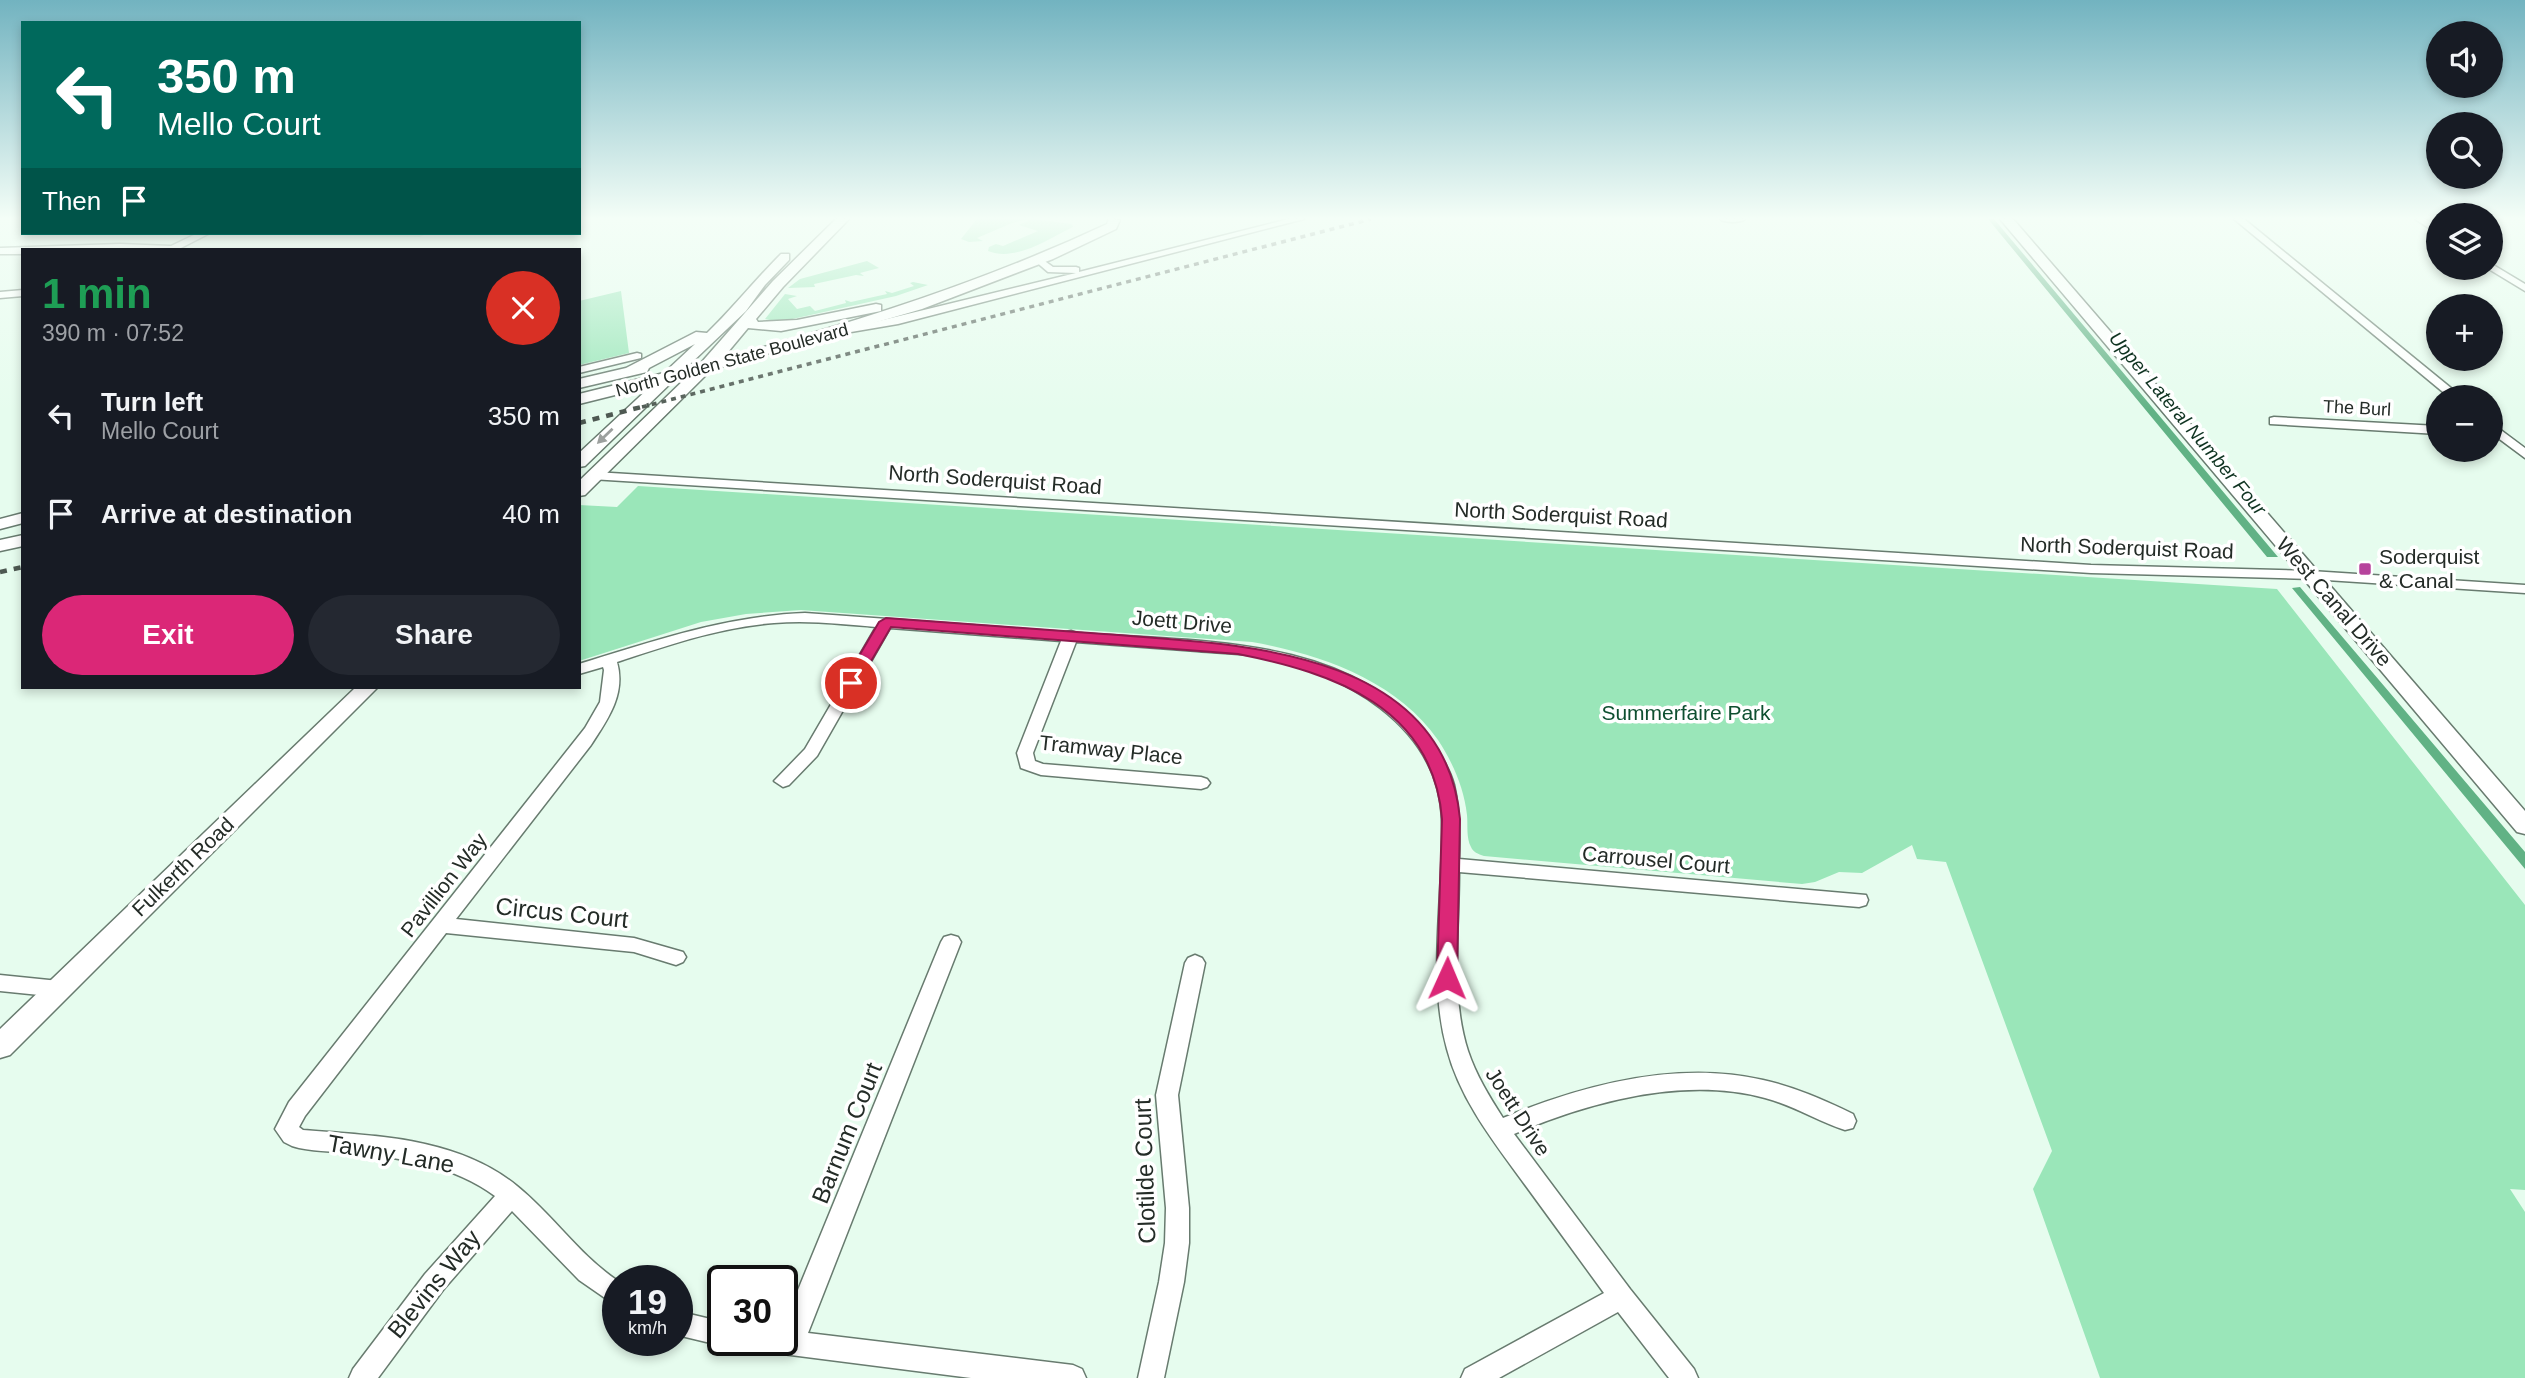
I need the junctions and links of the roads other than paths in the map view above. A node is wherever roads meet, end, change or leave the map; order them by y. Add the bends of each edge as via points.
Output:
1 (759, 283) edge
2 (779, 283) edge
3 (951, 283) edge
4 (981, 283) edge
5 (1045, 283) edge
6 (2061, 283) edge
7 (2317, 283) edge
8 (21, 293) edge
9 (2, 296) edge
10 (876, 308) junction
11 (745, 314) junction
12 (851, 329) junction
13 (723, 350) junction
14 (688, 358) junction
15 (635, 364) junction
16 (705, 368) junction
17 (581, 370) edge
18 (667, 377) junction
19 (581, 383) edge
20 (2441, 385) edge
21 (581, 398) edge
22 (581, 406) edge
23 (625, 417) junction
24 (2274, 421) dead end
25 (2426, 429) edge
26 (2503, 438) edge
27 (2525, 454) edge
28 (581, 460) edge
29 (595, 476) junction
30 (581, 489) edge
31 (21, 519) edge
32 (0, 524) edge
33 (21, 540) edge
34 (0, 545) edge
35 (2311, 575) junction
36 (2525, 589) edge
37 (886, 622) junction
38 (1071, 635) junction
39 (609, 659) junction
40 (581, 668) edge
41 (366, 689) edge
42 (783, 781) dead end
43 (1201, 783) dead end
44 (2525, 826) edge
45 (1450, 864) junction
46 (1859, 900) dead end
47 (442, 925) junction
48 (951, 942) dead end
49 (676, 957) dead end
50 (1195, 963) dead end
51 (0, 983) edge
52 (59, 989) junction
53 (0, 1047) edge
54 (1845, 1121) dead end
55 (286, 1129) joint
56 (1498, 1130) junction
57 (512, 1195) junction
58 (602, 1283) edge
59 (1621, 1297) junction
60 (798, 1298) edge
61 (798, 1344) edge
62 (362, 1378) edge
63 (1073, 1378) edge
64 (1152, 1378) edge
65 (1474, 1378) edge
66 (1685, 1378) edge

1 - 11 street
2 - 11 street
3 - 10 street, North Golden State Boulevard
4 - 12 street, North Golden State Boulevard
5 - 12 street
6 - 35 street, West Canal Drive
7 - 20 street
8 - 9 street
10 - 11 street via 769,328 754,326
10 - 13 street, North Golden State Boulevard
11 - 13 street
11 - 14 street
11 - 15 street
12 - 16 street, North Golden State Boulevard
13 - 14 street, North Golden State Boulevard
13 - 16 street
14 - 15 street, North Golden State Boulevard
14 - 18 street
15 - 17 street
15 - 19 street, North Golden State Boulevard
16 - 18 street, North Golden State Boulevard
16 - 29 street
18 - 21 street, North Golden State Boulevard
18 - 23 street
22 - 23 street via 625,401 630,408
23 -> 28 street
24 - 25 street, The Burl
26 - 27 street
29 - 30 street
29 - 35 street, North Soderquist Road via 2067,568
31 - 32 street
33 - 34 street
35 - 36 street, North Soderquist Road
35 - 44 street, West Canal Drive
37 - 38 street, Joett Drive
37 - 39 street, Joett Drive via 794,617 738,622 677,635
37 - 42 street via 811,752
38 - 43 street, Tramway Place via 1025,753 1027,764
38 - 45 street, Joett Drive via 1267,653 1312,665 1362,687 1406,721 1436,760 1449,795
39 - 40 street, Joett Drive
39 - 47 street, Pavillion Way via 612,689 592,732
41 - 52 street, Fulkerth Road
45 - 46 street, Carrousel Court
45 - 56 street, Joett Drive via 1447,978 1451,1022 1464,1070
47 - 49 street, Circus Court via 634,945
47 - 55 street, Pavillion Way
48 - 60 street, Barnum Court
50 - 64 street, Clotilde Court via 1167,1095 1178,1223
51 - 52 street
52 - 53 street, Fulkerth Road
54 - 56 street via 1784,1092 1710,1083 1661,1085 1588,1097
55 - 57 street, Tawny Lane via 300,1139 437,1158 477,1171
56 - 59 street, Joett Drive
57 - 58 street, Tawny Lane via 575,1263
57 - 62 street, Blevins Way via 427,1291
59 - 65 street
59 - 66 street, Joett Drive
61 - 63 street

